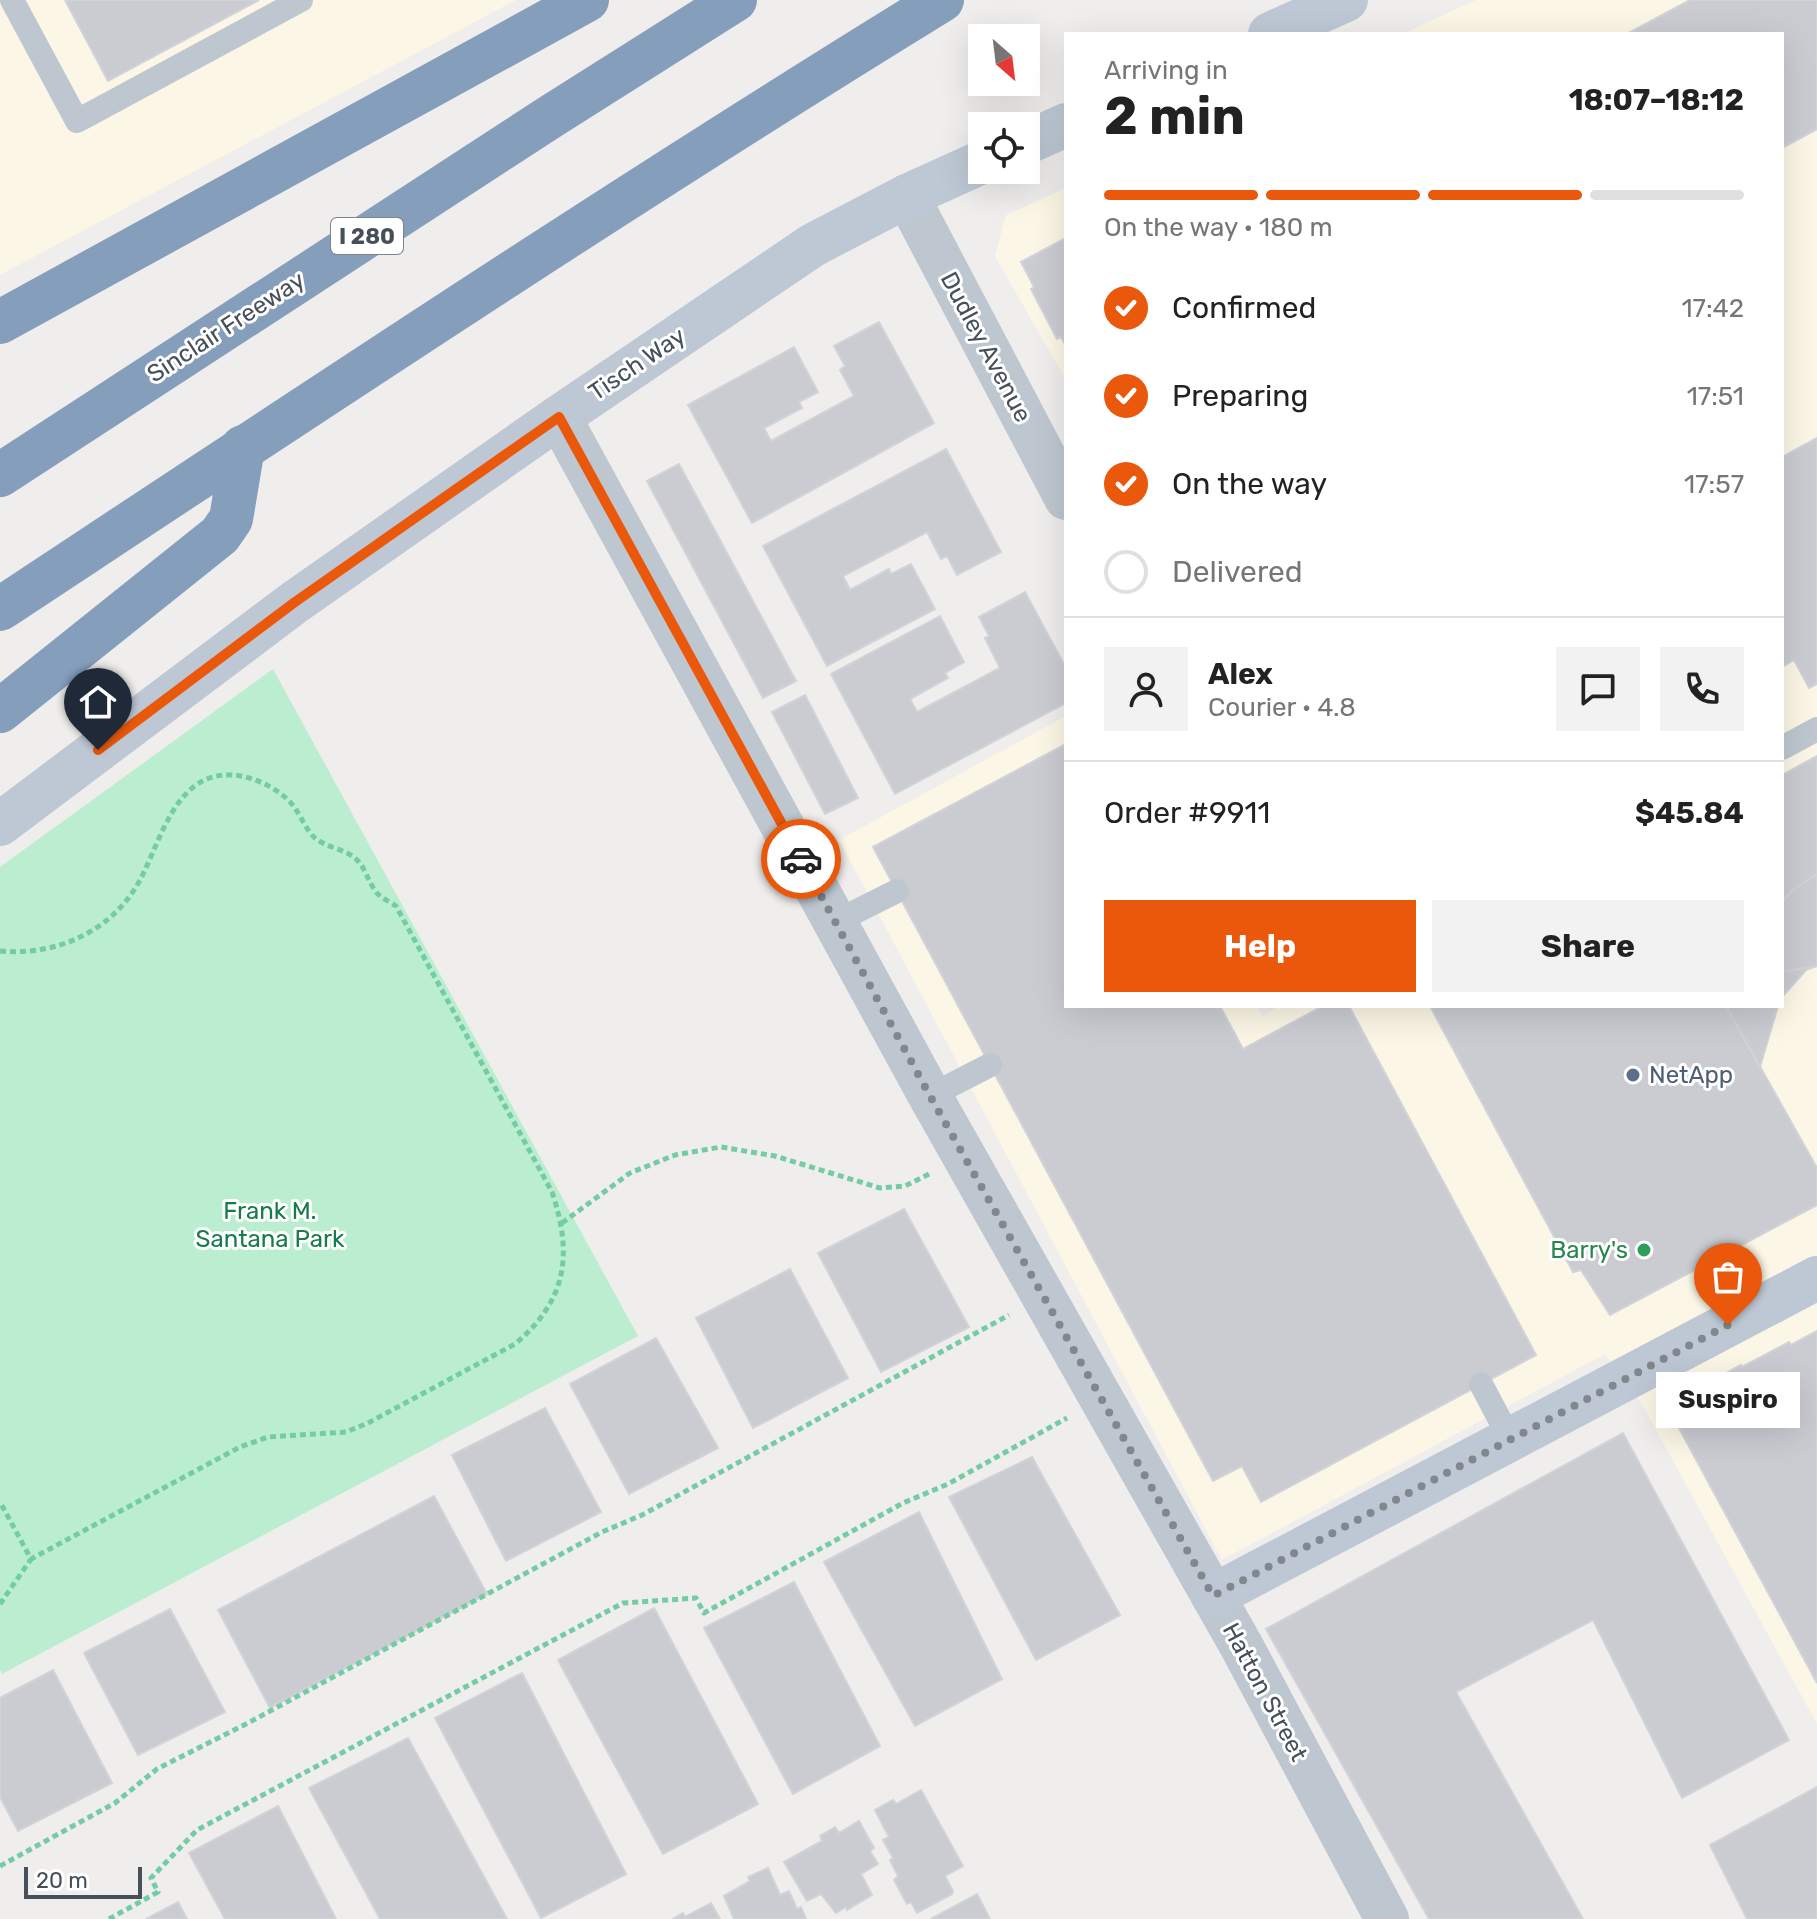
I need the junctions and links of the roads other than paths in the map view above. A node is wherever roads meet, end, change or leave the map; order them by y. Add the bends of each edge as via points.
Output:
1 (12, 0) edge
2 (301, 0) edge
3 (587, 0) edge
4 (735, 0) edge
5 (942, 0) edge
6 (1346, 0) edge
7 (1274, 32) edge
8 (1064, 126) edge
9 (1040, 137) edge
10 (968, 168) edge
11 (907, 196) junction
12 (0, 322) edge
13 (559, 417) junction
14 (243, 447) junction
15 (0, 475) edge
16 (1064, 494) edge
17 (0, 609) edge
18 (0, 711) edge
19 (1817, 729) edge
20 (1784, 747) edge
21 (0, 824) edge
22 (897, 891) dead end
23 (835, 922) junction
24 (990, 1065) dead end
25 (930, 1096) junction
26 (1817, 1278) edge
27 (1481, 1384) dead end
28 (1510, 1439) junction
29 (1213, 1596) junction
30 (1387, 1919) edge

1 - 2 lane via 77,121
3 - 12 highway
4 - 15 highway, Sinclair Freeway / I 280
5 - 14 highway
6 - 7 main road
8 - 9 main road
10 - 11 main road, Tisch Way
11 - 13 main road, Tisch Way via 813,245
11 - 16 street, Dudley Avenue
13 - 21 main road, Tisch Way via 295,602
13 - 23 street, Hatton Street
14 - 17 highway
14 - 18 highway via 236,502 220,535
19 - 20 lane
22 - 23 lane
23 - 25 street, Hatton Street
24 - 25 lane
25 - 29 street, Hatton Street
26 - 28 main road
27 - 28 lane
28 - 29 main road
29 - 30 street, Hatton Street

